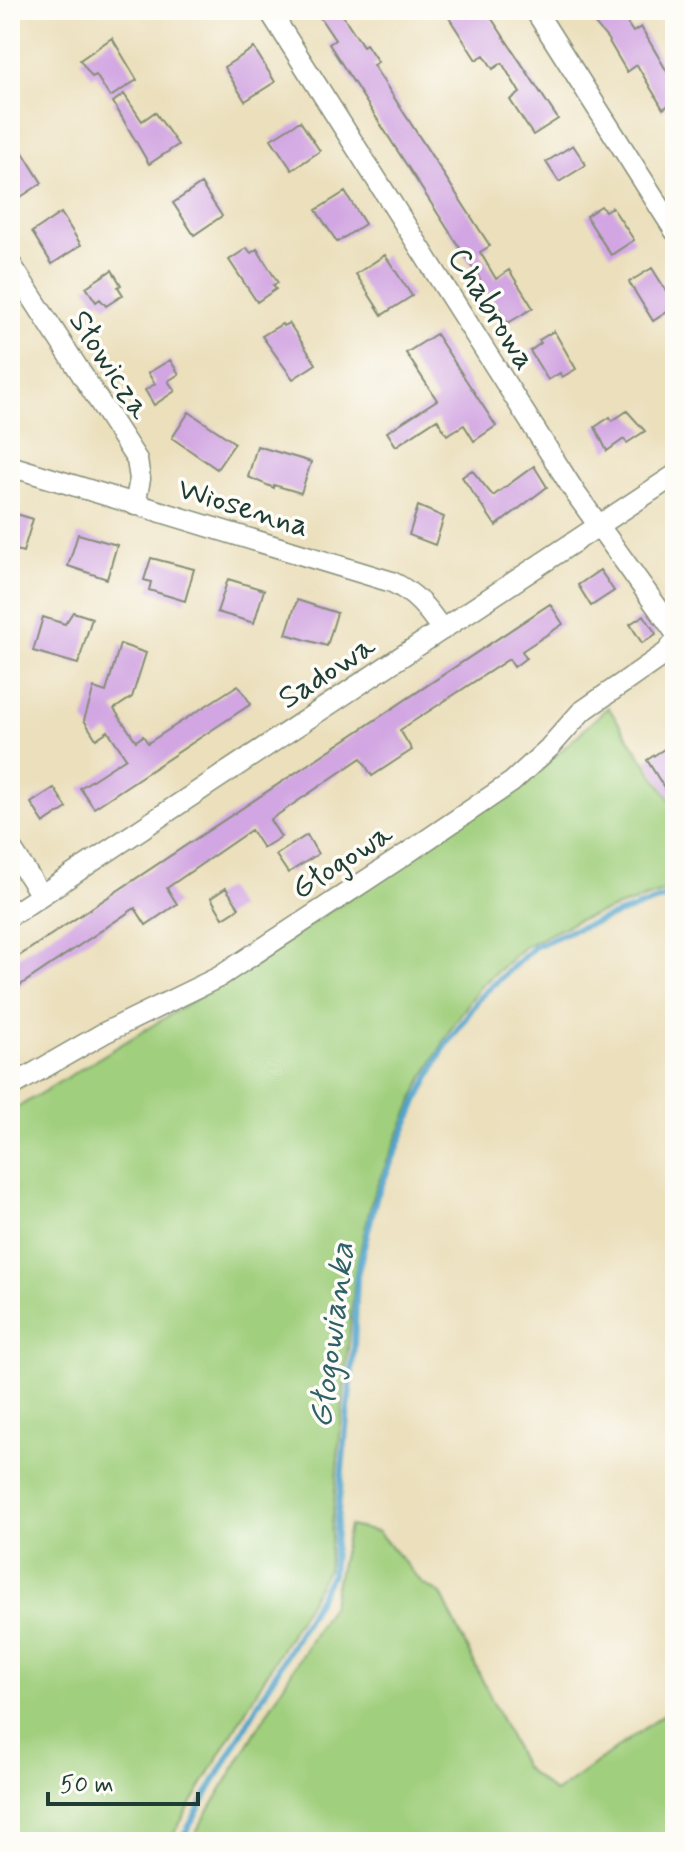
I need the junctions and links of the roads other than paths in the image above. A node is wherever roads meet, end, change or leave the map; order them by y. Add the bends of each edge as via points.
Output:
1 (269, 10) edge
2 (535, 10) edge
3 (675, 231) edge
4 (10, 263) edge
5 (10, 466) edge
6 (675, 475) edge
7 (135, 505) junction
8 (598, 526) junction
9 (442, 630) junction
10 (675, 632) edge
11 (675, 642) edge
12 (10, 847) edge
13 (41, 895) junction
14 (10, 916) edge
15 (10, 1087) edge

1 - 8 street, Chabrowa
2 - 3 street
4 - 7 street, Słowicza via 137,460
5 - 7 street, Wiosenna
6 - 8 street, Sadowa
7 - 9 street, Wiosenna via 392,582 410,591
8 - 9 street, Sadowa
8 - 10 street, Chabrowa
9 - 13 street, Sadowa
11 - 15 street, Głogowa via 581,712 512,782 408,853 219,977 104,1033
12 - 13 street
13 - 14 street, Sadowa

